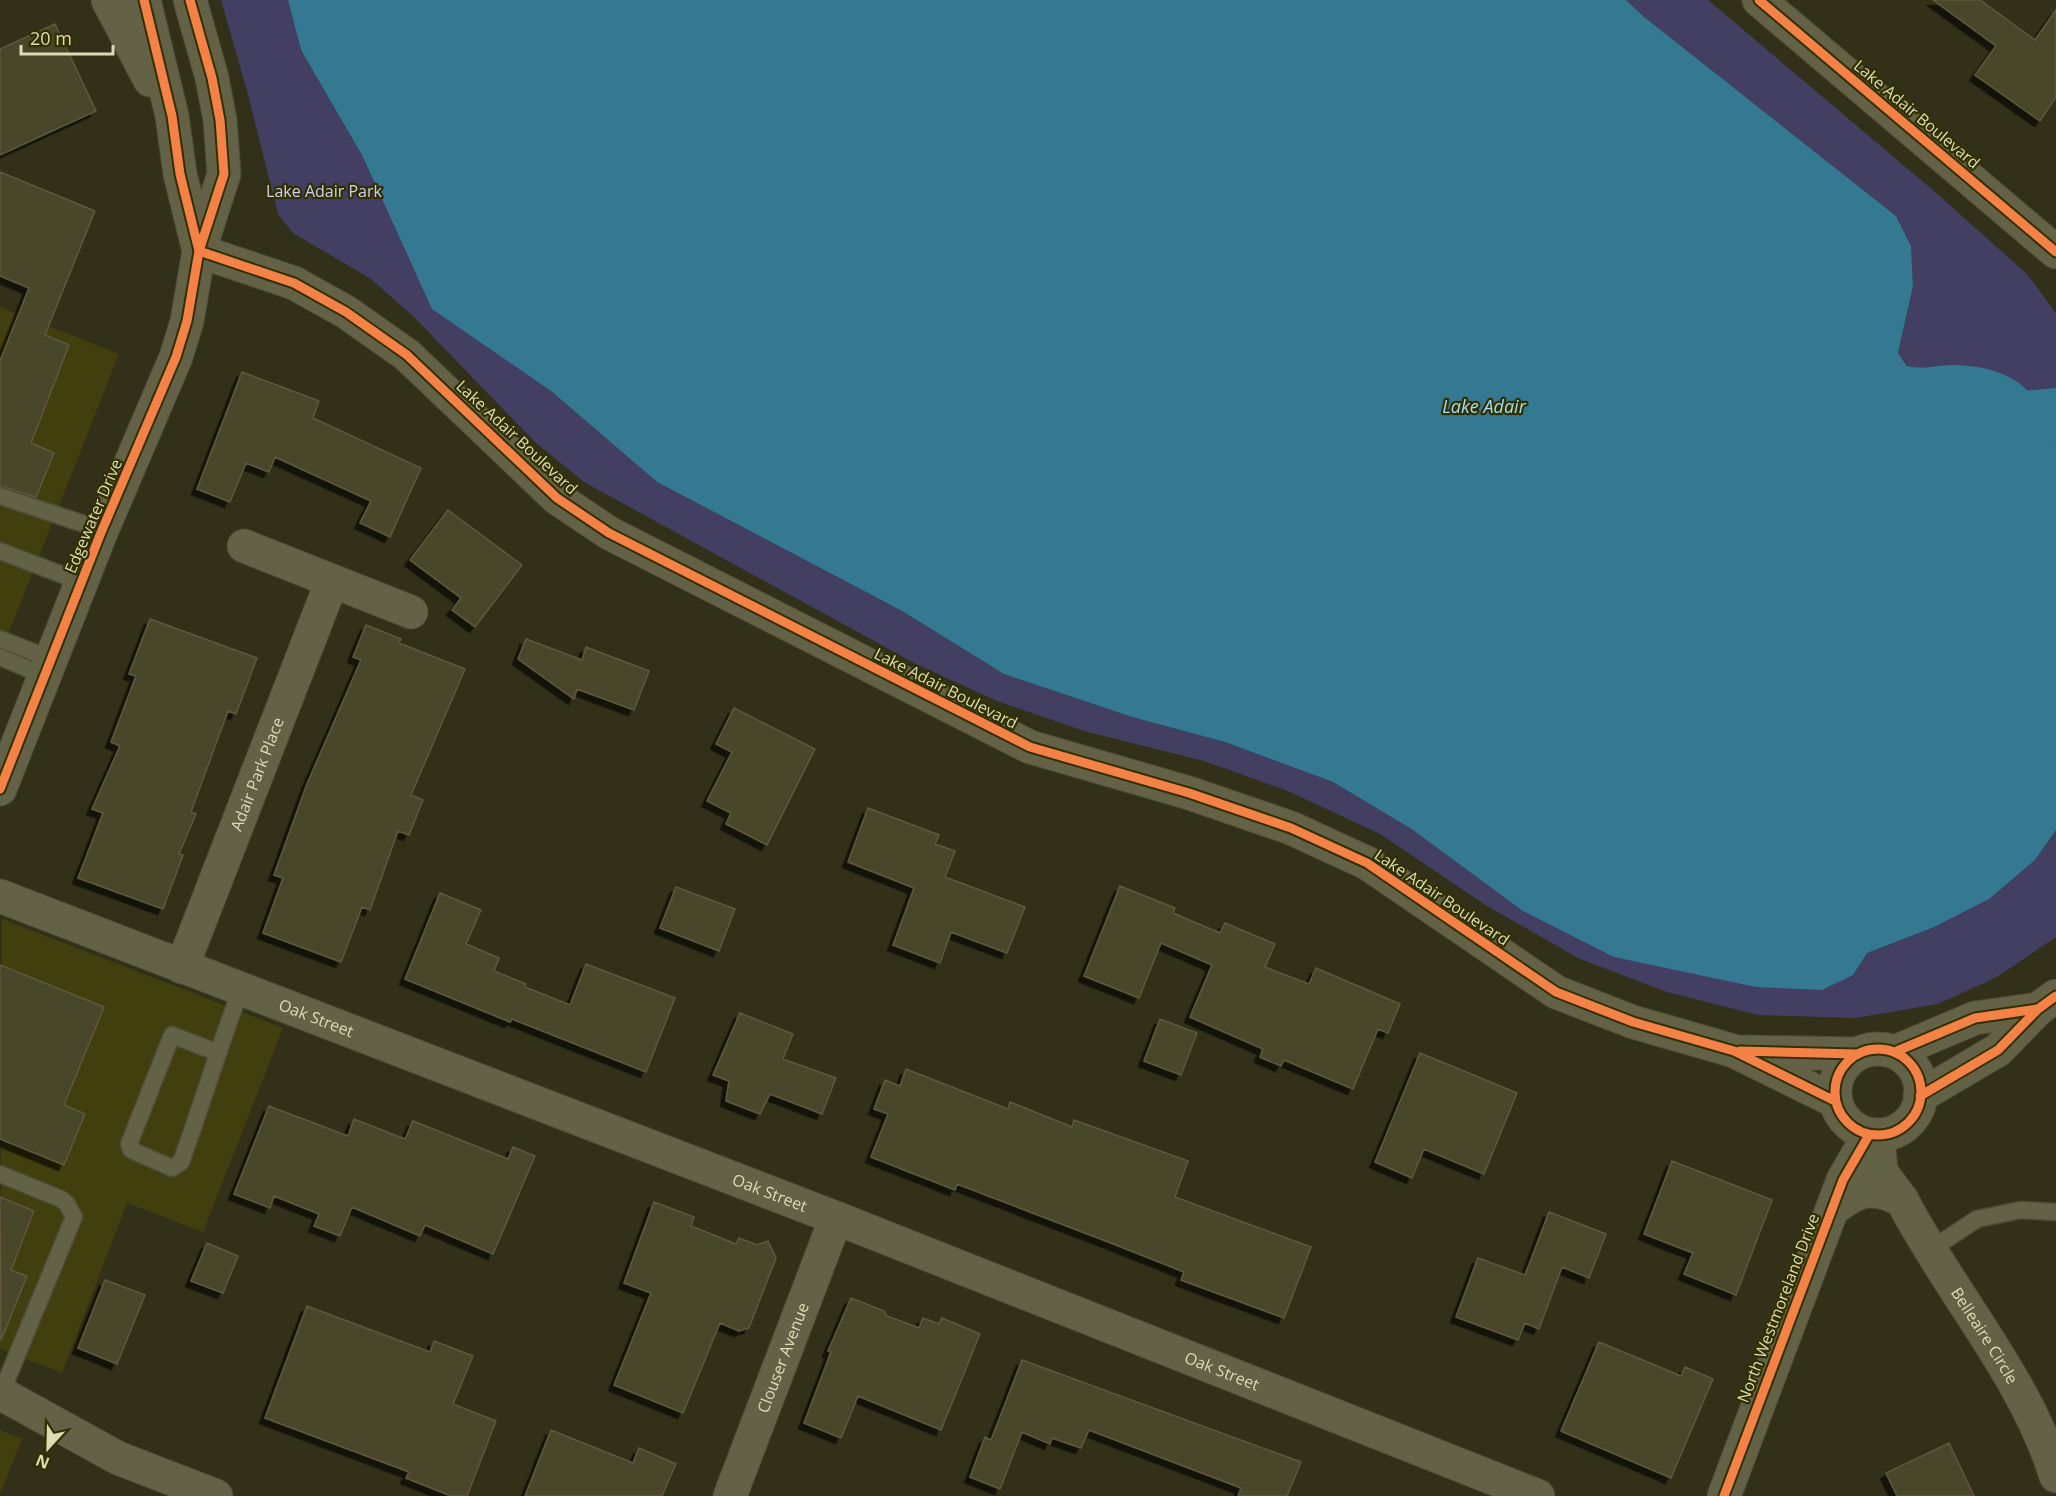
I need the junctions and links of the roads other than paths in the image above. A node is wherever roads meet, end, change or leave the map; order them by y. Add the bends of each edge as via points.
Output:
1 (108, 0) edge
2 (144, 0) edge
3 (190, 0) edge
4 (1759, 0) edge
5 (174, 123) junction
6 (199, 251) junction
7 (2056, 252) edge
8 (0, 496) edge
9 (102, 530) junction
10 (244, 546) dead end
11 (0, 551) edge
12 (332, 581) junction
13 (81, 582) junction
14 (411, 612) dead end
15 (0, 639) edge
16 (0, 657) edge
17 (48, 667) junction
18 (0, 787) edge
19 (0, 896) edge
20 (182, 967) junction
21 (241, 989) junction
22 (2047, 1003) edge
23 (1734, 1051) junction
24 (1897, 1051) junction
25 (216, 1052) junction
26 (1856, 1054) junction
27 (1920, 1096) junction
28 (1866, 1125) junction
29 (0, 1174) edge
30 (1837, 1195) junction
31 (1902, 1200) junction
32 (2056, 1212) edge
33 (836, 1218) junction
34 (1930, 1250) junction
35 (0, 1394) edge
36 (2056, 1476) edge
37 (216, 1496) edge
38 (730, 1496) edge
39 (1538, 1496) edge
40 (1724, 1496) edge

1 - 5 street
2 - 5 street, Edgewater Drive
3 - 6 street, Edgewater Drive via 212,78 224,174
4 - 7 street, Lake Adair Boulevard
5 - 6 street, Edgewater Drive via 180,174
6 - 9 street, Edgewater Drive via 176,357
6 - 23 street, Lake Adair Boulevard via 294,284 346,312 407,355 557,498 609,533 1030,747 1189,792 1291,828 1367,863 1556,992 1633,1022
8 - 9 lane
9 - 13 street, Edgewater Drive
10 - 12 street
11 - 13 lane
12 - 14 street
12 - 20 street, Adair Park Place
13 - 17 street, Edgewater Drive
15 - 17 lane
16 - 17 lane
17 - 18 street, Edgewater Drive
19 - 20 street, Oak Street
20 - 21 street, Oak Street
21 - 25 lane
21 - 33 street, Oak Street
22 - 24 street via 1975,1018
22 - 27 street via 1998,1050
23 - 26 street, Lake Adair Boulevard
23 - 28 street, Lake Adair Boulevard
24 - 26 street via 1869,1049
24 - 27 street via 1911,1063 1919,1079
25 - 25 lane via 213,1072 181,1162 172,1168 131,1150 129,1144 172,1035
26 - 28 street via 1843,1066 1836,1083
27 - 28 street via 1917,1109
28 - 30 street, North Westmoreland Drive
28 - 31 street via 1905,1170
29 - 35 lane via 61,1199 74,1217
30 - 31 street via 1865,1190 1885,1192
30 - 40 street, North Westmoreland Drive
31 - 34 street, Belleaire Circle
32 - 34 lane via 2021,1210 1977,1219
33 - 38 street, Clouser Avenue
33 - 39 street, Oak Street
34 - 36 street, Belleaire Circle via 2013,1383 2047,1447
35 - 37 street via 118,1458

